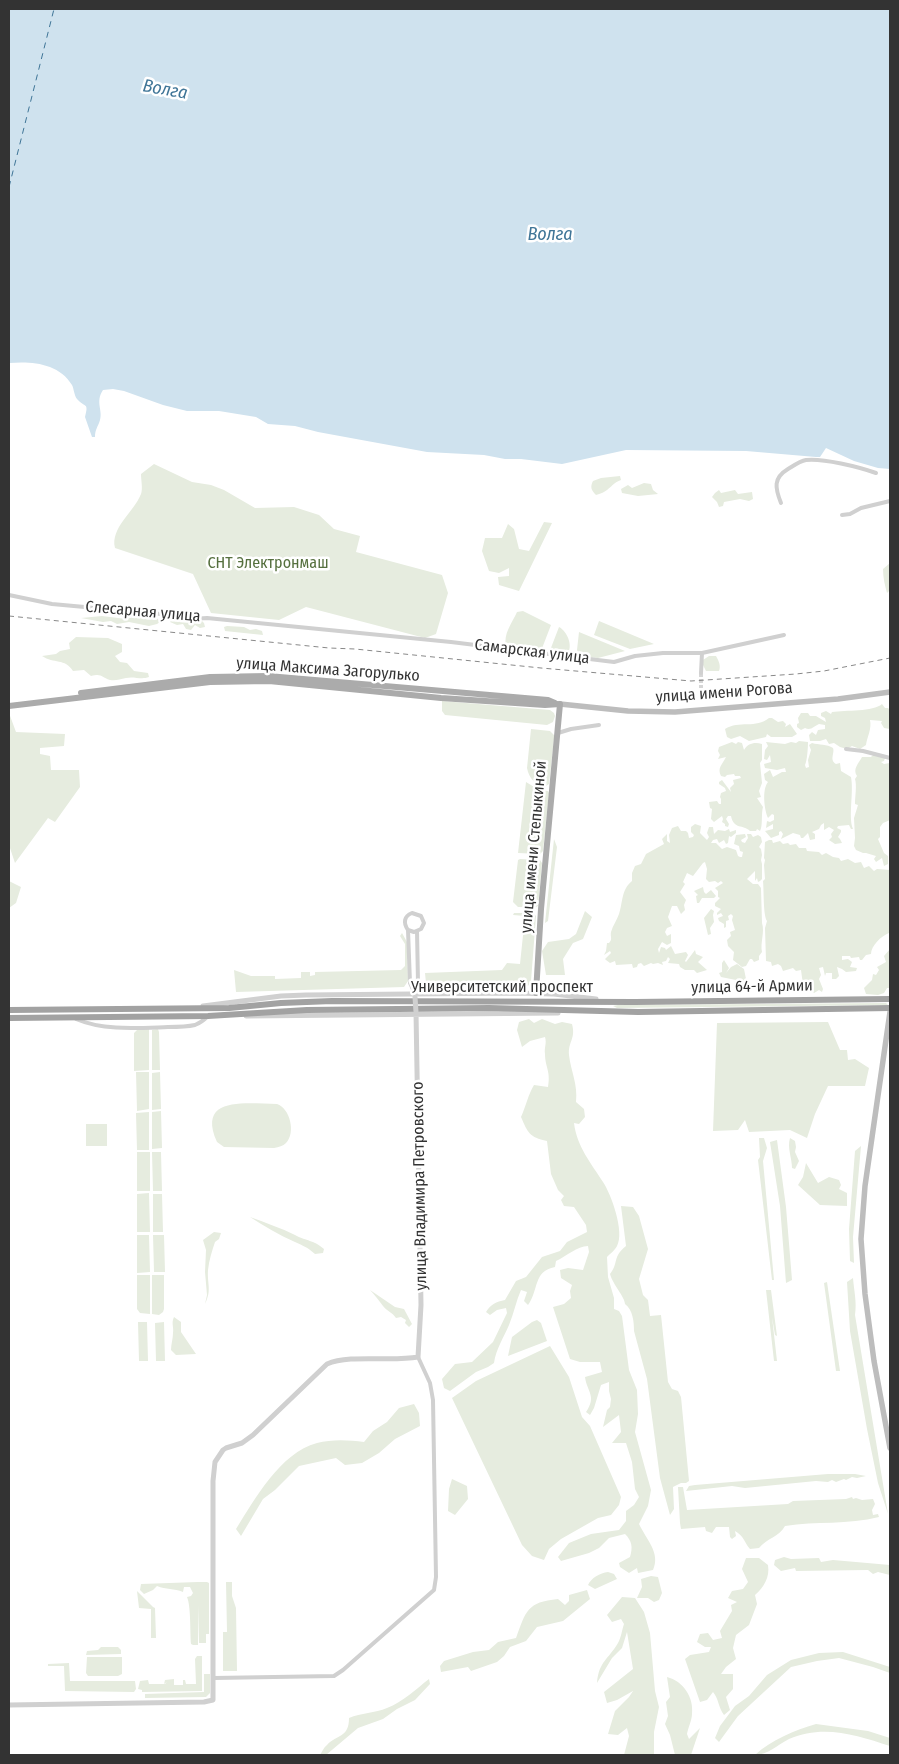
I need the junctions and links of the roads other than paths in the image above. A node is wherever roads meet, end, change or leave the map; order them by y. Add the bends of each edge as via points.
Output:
1 (876, 473) dead end
2 (890, 501) edge
3 (781, 503) dead end
4 (842, 515) dead end
5 (9, 595) edge
6 (278, 626) joint
7 (784, 635) dead end
8 (702, 653) junction
9 (701, 673) tunnel mouth
10 (890, 692) edge
11 (9, 702) edge
12 (558, 704) junction
13 (9, 706) edge
14 (599, 725) dead end
15 (558, 733) junction
16 (846, 749) dead end
17 (890, 758) edge
18 (408, 930) junction
19 (417, 931) junction
20 (536, 993) junction
21 (415, 996) junction
22 (890, 999) edge
23 (536, 1001) junction
24 (614, 1002) junction
25 (184, 1008) junction
26 (890, 1008) edge
27 (542, 1009) junction
28 (9, 1010) edge
29 (638, 1012) junction
30 (890, 1012) edge
31 (416, 1013) junction
32 (208, 1016) junction
33 (72, 1017) junction
34 (9, 1018) edge
35 (418, 1357) junction
36 (890, 1448) edge
37 (214, 1678) junction
38 (9, 1705) edge

1 - 3 street via 832,462 805,460 777,479
2 - 4 street
5 - 6 street, Слесарная улица via 52,604
6 - 8 street, Самарская улица via 451,642 614,662 663,653
7 - 8 street, Самарская улица
8 - 9 street
10 - 12 main road, улица имени Рогова via 838,700 675,712
11 - 12 main road, улица Максима Загорулько via 202,678 268,676 548,700
12 - 13 main road, улица Максима Загорулько via 441,698 269,681 202,682
12 - 15 main road, улица имени Степыкиной
14 - 15 street
15 - 20 main road, улица имени Степыкиной
16 - 17 street
18 - 19 street
18 - 19 street via 405,918 415,912 423,919 423,926
18 - 21 street via 410,983
19 - 21 street via 418,983
20 - 21 street, Университетский проспект
20 - 23 main road
20 - 24 street, Университетский проспект
21 - 25 street, Университетский проспект via 282,996
21 - 31 street, улица Владимира Петровского, bridge
22 - 24 highway, улица 64-й Армии
23 - 24 highway, Университетский проспект
23 - 25 highway, Университетский проспект via 332,1001
23 - 27 main road
25 - 28 highway, Университетский проспект
26 - 29 highway, улица 64-й Армии
27 - 29 highway, Университетский проспект
27 - 32 highway, Университетский проспект via 307,1010
29 - 31 street, Университетский проспект
30 - 36 main road via 865,1186 861,1239 874,1360
31 - 32 street, Университетский проспект
31 - 35 street, улица Владимира Петровского via 421,1305
32 - 33 highway, Университетский проспект
32 - 33 street via 188,1026 150,1028 88,1024
33 - 34 highway, Университетский проспект
35 - 37 street via 343,1360 326,1364 253,1435 224,1449 215,1462 211,1565
35 - 37 street via 434,1400 434,1590 334,1676
37 - 38 street via 212,1700 208,1702

